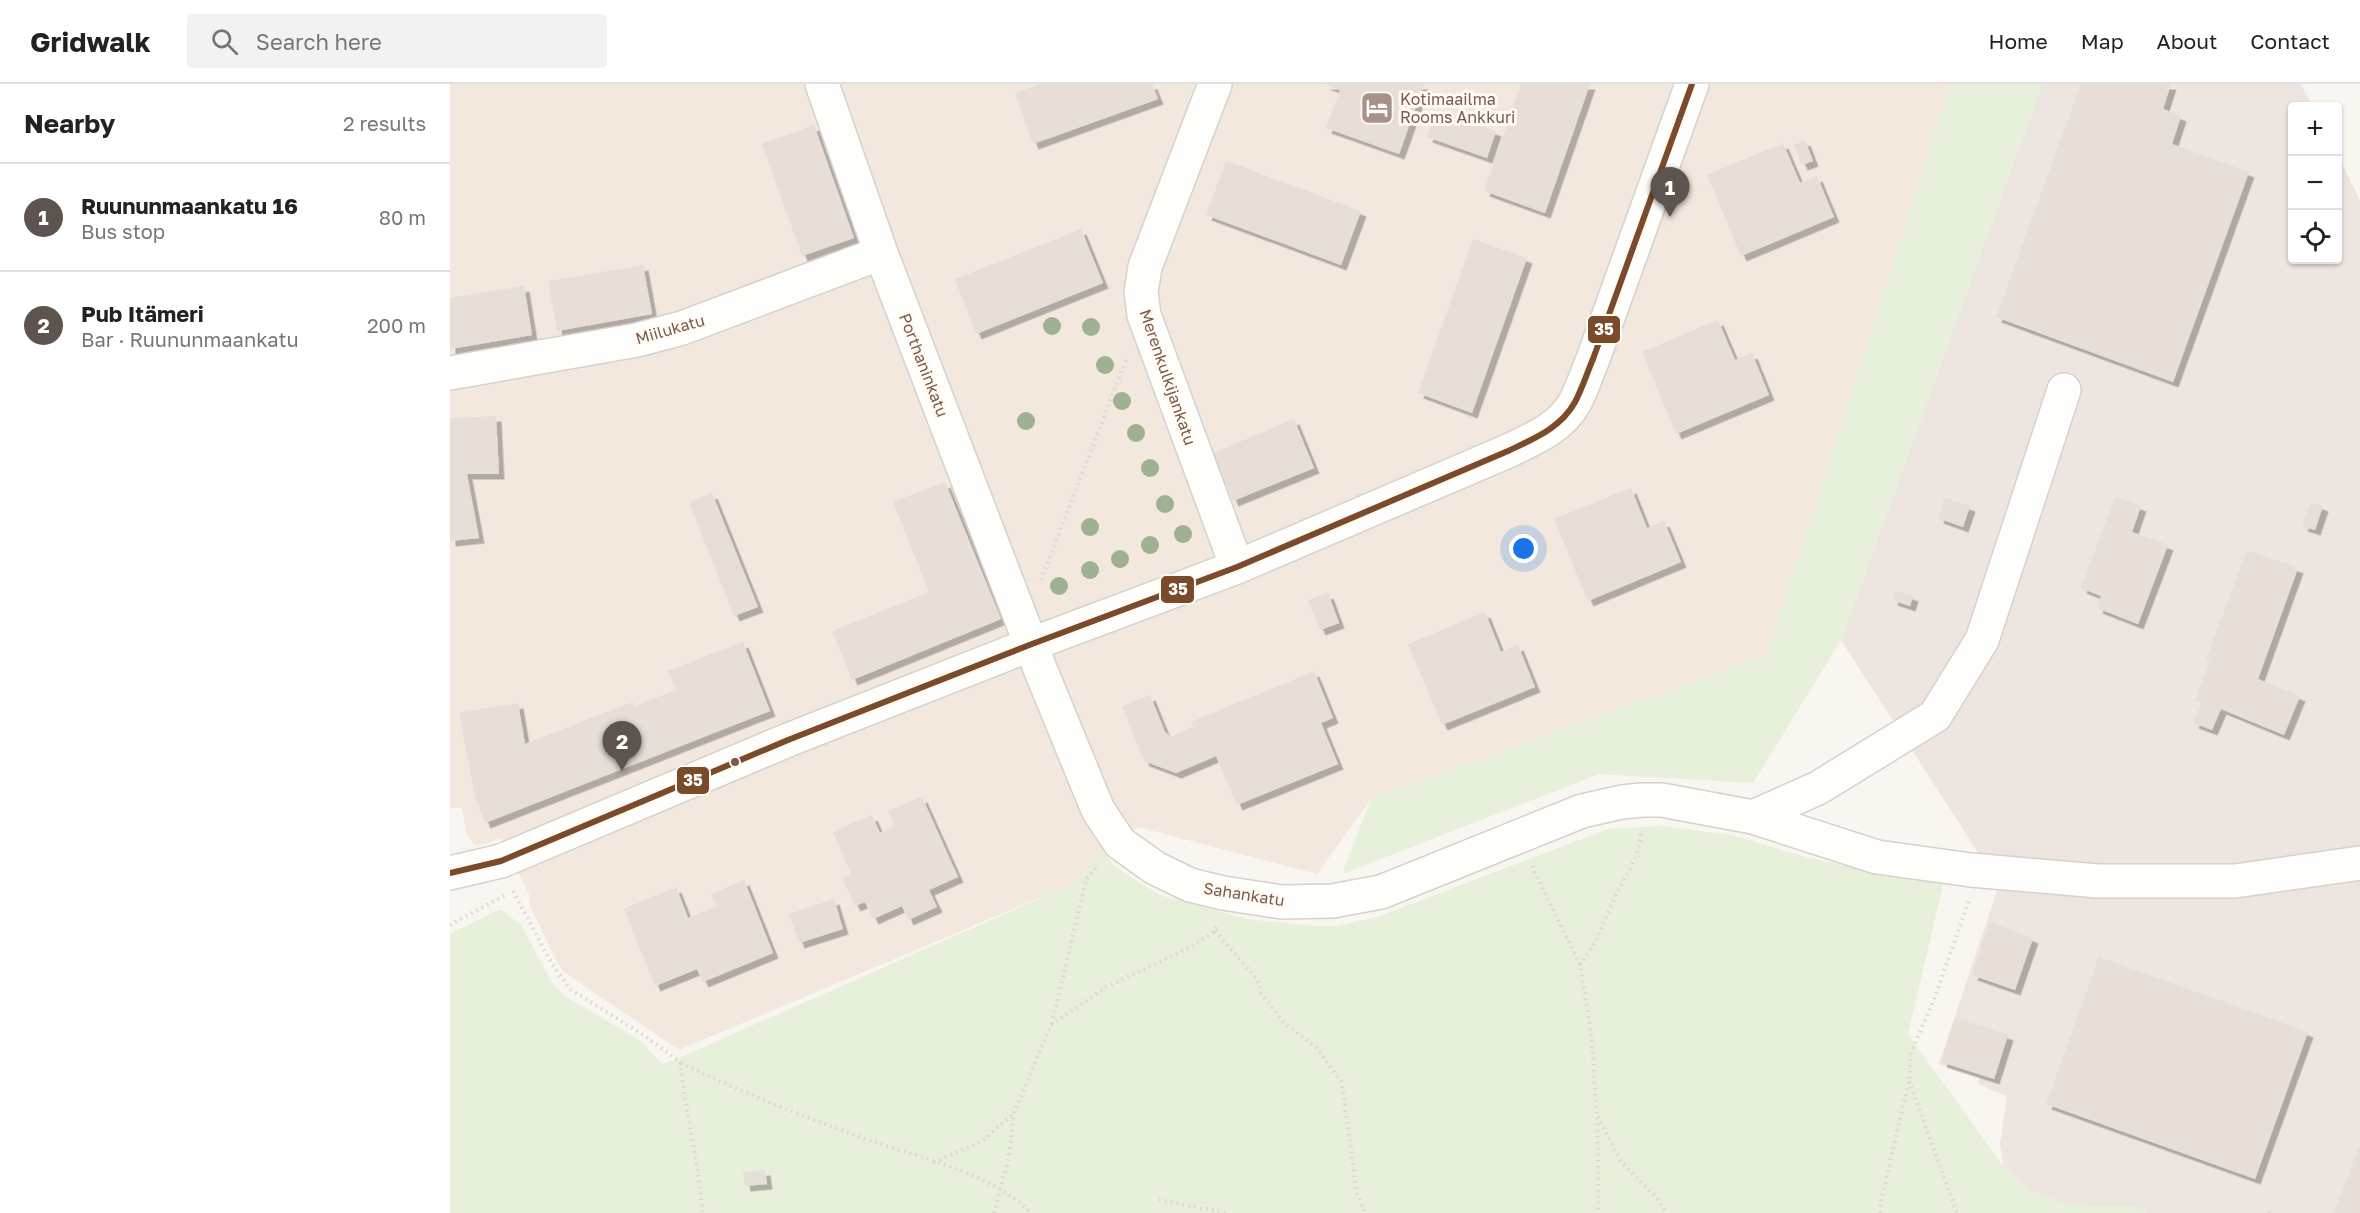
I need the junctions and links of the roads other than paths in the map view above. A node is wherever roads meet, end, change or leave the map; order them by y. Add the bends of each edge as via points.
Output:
1 (822, 84) edge
2 (1215, 84) edge
3 (1692, 84) edge
4 (881, 253) junction
5 (450, 373) edge
6 (2064, 390) dead end
7 (1237, 567) junction
8 (1032, 644) junction
9 (1753, 817) junction
10 (2360, 863) edge
11 (450, 873) edge

1 - 4 street, Porthaninkatu
2 - 7 street, Merenkulkijankatu via 1145,267 1141,292 1148,327
3 - 7 street via 1593,359 1575,403 1563,419 1508,451
4 - 5 street, Miilukatu via 682,328 637,340
4 - 8 street, Porthaninkatu
6 - 9 street via 1982,640 1935,716 1818,788
7 - 8 street
8 - 9 street, Sahankatu via 1098,810 1120,843 1155,868 1190,885 1223,893 1282,902 1332,901 1381,892 1582,811 1622,802 1662,800
8 - 11 street via 720,768 501,861
9 - 10 street, Sahankatu via 1877,857 2098,881 2235,881

